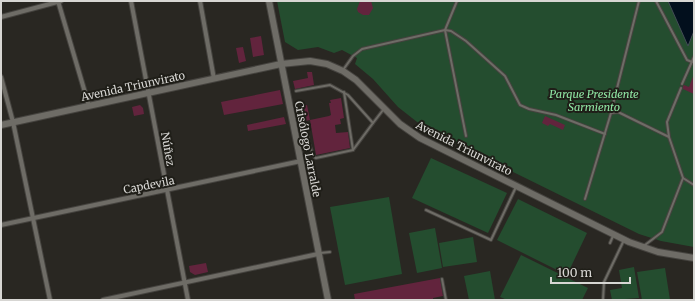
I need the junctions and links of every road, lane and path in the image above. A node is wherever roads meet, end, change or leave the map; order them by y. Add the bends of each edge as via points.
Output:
1 (59, 1) edge
2 (131, 1) edge
3 (200, 1) edge
4 (269, 1) edge
5 (457, 1) edge
6 (639, 1) edge
7 (656, 1) edge
8 (1, 17) edge
9 (445, 30) junction
10 (694, 57) edge
11 (692, 62) junction
12 (281, 64) junction
13 (343, 71) junction
14 (1, 77) edge
15 (214, 79) junction
16 (682, 84) dead end
17 (681, 88) dead end
18 (296, 90) dead end
19 (344, 92) junction
20 (149, 93) junction
21 (89, 106) junction
22 (384, 108) junction
23 (611, 113) junction
24 (13, 122) junction
25 (373, 122) junction
26 (1, 125) edge
27 (305, 125) dead end
28 (605, 134) junction
29 (466, 136) dead end
30 (669, 137) junction
31 (309, 144) junction
32 (298, 146) junction
33 (353, 150) junction
34 (301, 162) junction
35 (683, 178) junction
36 (694, 185) edge
37 (516, 186) junction
38 (166, 191) junction
39 (585, 199) dead end
40 (426, 210) dead end
41 (33, 217) junction
42 (1, 225) edge
43 (614, 234) junction
44 (624, 239) junction
45 (610, 243) dead end
46 (641, 246) junction
47 (330, 252) dead end
48 (318, 254) junction
49 (694, 258) edge
50 (442, 279) dead end
51 (185, 283) junction
52 (50, 300) edge
53 (103, 300) edge
54 (188, 300) edge
55 (328, 300) edge
56 (446, 300) edge
57 (603, 300) edge

1 - 8 street
1 - 21 street
2 - 20 street, Núñez
3 - 15 street
4 - 12 main road, Crisólogo Larralde
5 - 9 lane
6 - 23 lane
7 - 11 lane via 687,60
9 - 13 lane via 362,49 353,56
9 - 28 lane via 466,41 505,76 520,105 536,112 556,115
9 - 29 lane
10 - 11 lane
11 - 16 lane
12 - 13 main road, Avenida Triunvirato via 310,61 327,64
12 - 15 main road, Avenida Triunvirato
12 - 32 main road, Crisólogo Larralde
13 - 22 main road, Avenida Triunvirato via 356,80
14 - 24 street
15 - 20 main road, Avenida Triunvirato
17 - 30 lane via 668,122
18 - 19 lane via 327,84
19 - 25 lane
19 - 33 lane
20 - 21 main road, Avenida Triunvirato
20 - 38 street, Núñez
21 - 24 main road, Avenida Triunvirato
22 - 25 lane
22 - 37 main road, Avenida Triunvirato via 400,124 420,138
23 - 28 lane
23 - 30 lane via 618,112
24 - 26 main road, Avenida Triunvirato
24 - 41 street
25 - 33 lane
27 - 31 lane
28 - 39 lane
30 - 35 lane
31 - 32 lane
31 - 33 lane via 316,158
32 - 34 main road, Crisólogo Larralde
34 - 38 street, Capdevila
34 - 48 main road, Crisólogo Larralde
35 - 36 lane
35 - 46 lane via 662,232
37 - 40 lane via 491,240
37 - 43 main road, Avenida Triunvirato
38 - 41 street, Capdevila
38 - 51 street, Núñez
41 - 42 street, Capdevila
41 - 52 street
43 - 44 main road, Avenida Triunvirato
43 - 45 lane
44 - 46 main road, Avenida Triunvirato
44 - 57 lane via 604,282
46 - 49 main road, Avenida Triunvirato
47 - 48 lane
48 - 51 street
48 - 55 main road, Crisólogo Larralde
50 - 56 lane
51 - 53 street
51 - 54 street, Núñez

